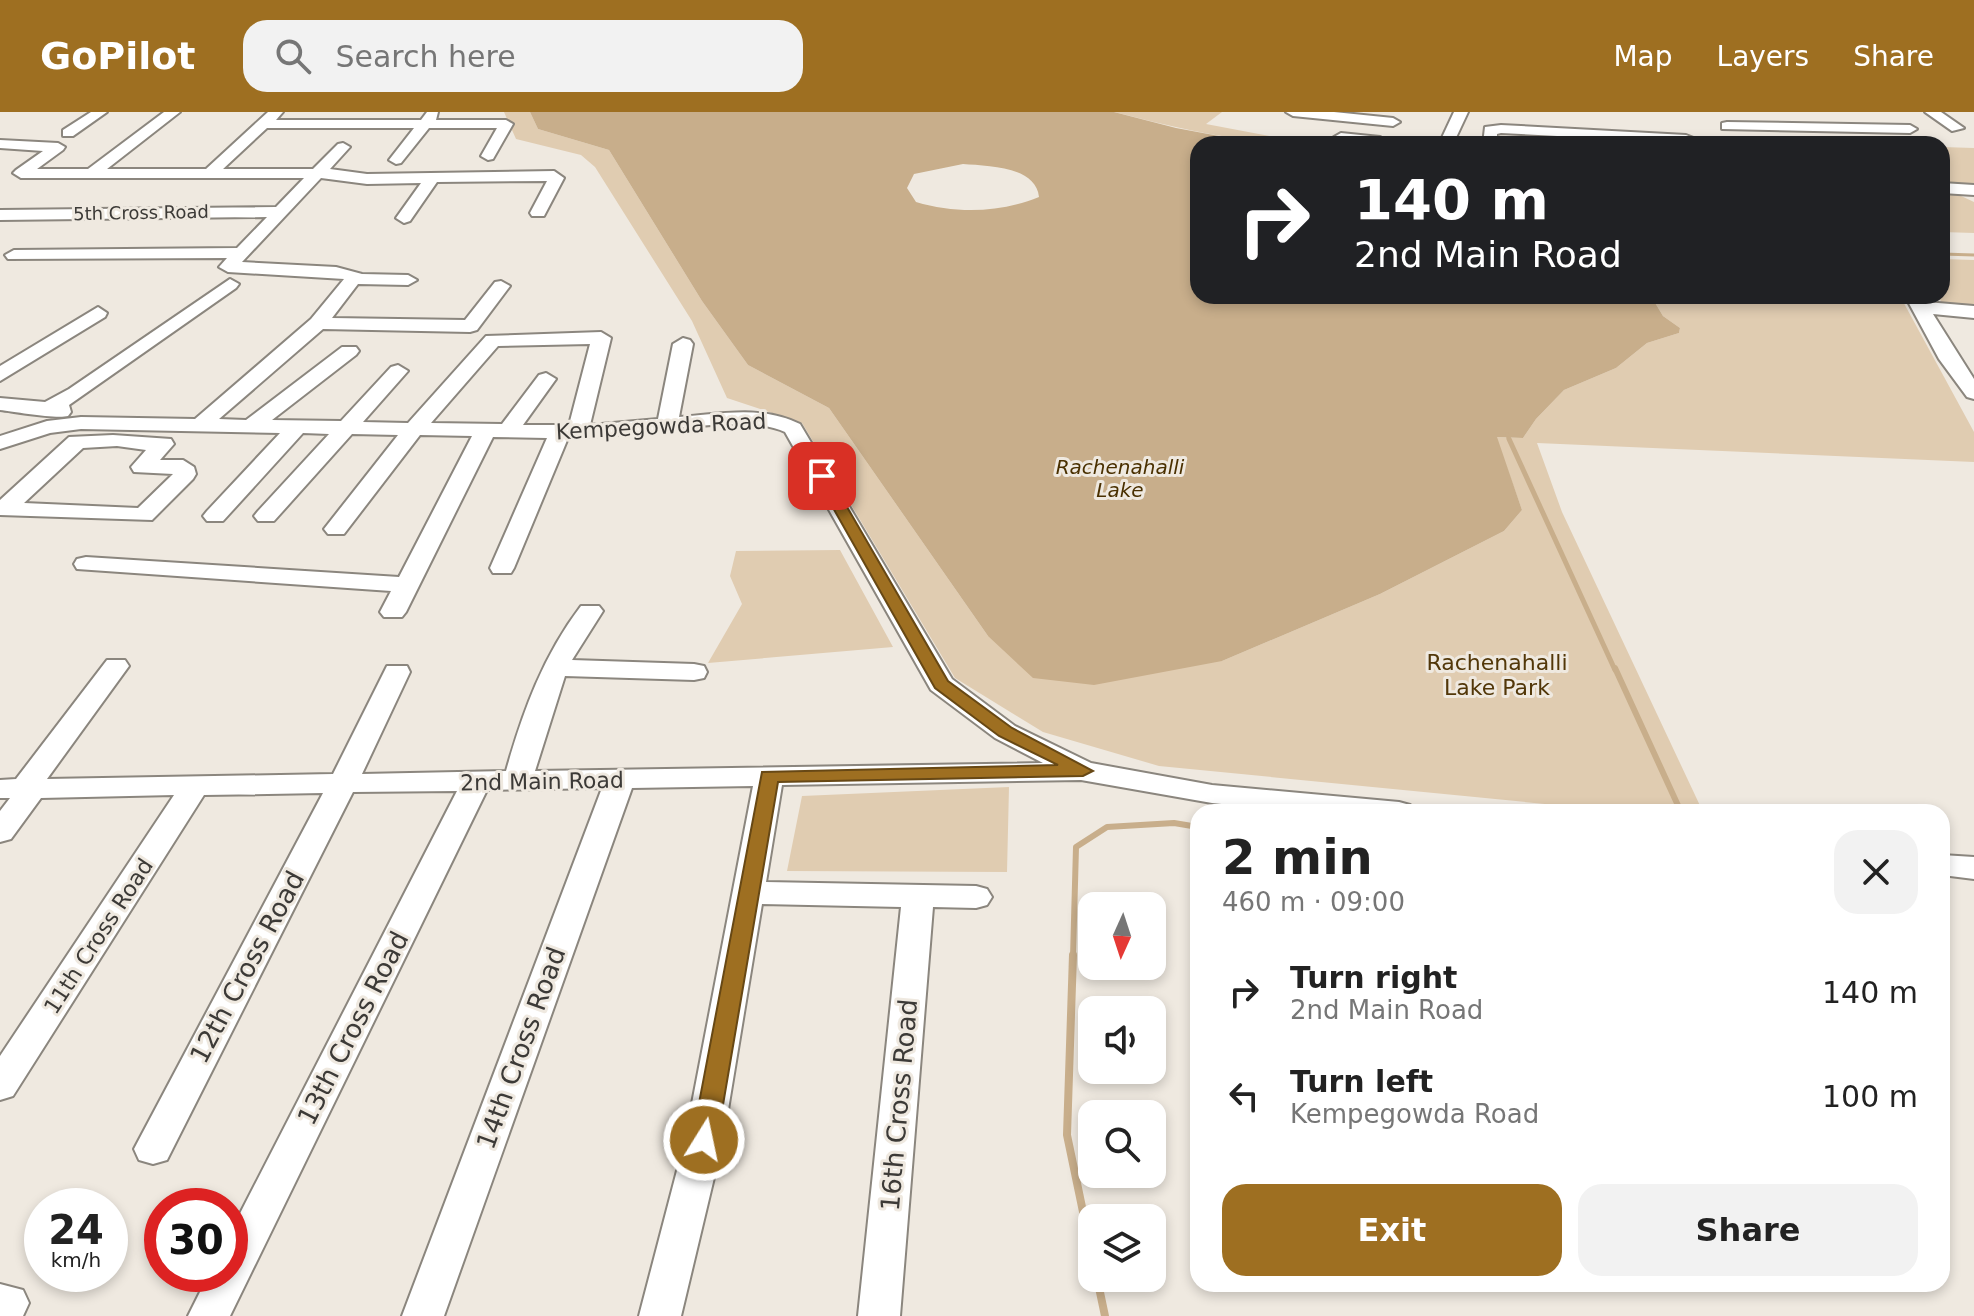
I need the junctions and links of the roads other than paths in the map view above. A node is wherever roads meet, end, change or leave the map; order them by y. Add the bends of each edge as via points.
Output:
1 (100, 112) edge
2 (173, 112) edge
3 (277, 112) edge
4 (368, 112) edge
5 (1293, 112) edge
6 (1461, 112) edge
7 (1932, 112) edge
8 (1889, 115) dead end
9 (430, 117) edge
10 (1395, 117) edge
11 (1721, 119) edge
12 (357, 123) junction
13 (263, 124) junction
14 (1957, 128) dead end
15 (1910, 129) dead end
16 (68, 133) dead end
17 (1383, 136) edge
18 (1450, 136) edge
19 (1490, 136) edge
20 (1555, 136) edge
21 (1745, 136) edge
22 (0, 144) edge
23 (343, 147) dead end
24 (488, 156) dead end
25 (396, 160) dead end
26 (11, 163) dead end
27 (33, 164) junction
28 (91, 174) junction
29 (209, 174) junction
30 (319, 174) junction
31 (432, 178) junction
32 (1950, 188) edge
33 (1974, 190) edge
34 (283, 212) junction
35 (538, 213) dead end
36 (61, 214) junction
37 (0, 215) edge
38 (404, 218) dead end
39 (239, 253) junction
40 (154, 254) junction
41 (7, 259) edge
42 (132, 273) dead end
43 (354, 279) junction
44 (408, 280) dead end
45 (230, 284) dead end
46 (501, 286) dead end
47 (1919, 304) edge
48 (1933, 304) edge
49 (1974, 312) edge
50 (98, 313) dead end
51 (318, 323) junction
52 (446, 339) dead end
53 (493, 340) junction
54 (683, 344) dead end
55 (349, 351) dead end
56 (398, 371) dead end
57 (0, 375) edge
58 (1968, 376) edge
59 (546, 379) dead end
60 (0, 404) edge
61 (64, 419) junction
62 (667, 424) junction
63 (252, 425) junction
64 (199, 426) junction
65 (296, 428) junction
66 (343, 429) junction
67 (412, 431) junction
68 (496, 432) junction
69 (569, 432) junction
70 (129, 434) junction
71 (0, 443) edge
72 (215, 516) dead end
73 (266, 516) dead end
74 (336, 529) dead end
75 (86, 564) dead end
76 (502, 568) dead end
77 (407, 585) junction
78 (590, 611) dead end
79 (393, 612) dead end
80 (116, 666) dead end
81 (555, 668) junction
82 (397, 672) dead end
83 (694, 672) dead end
84 (1083, 771) junction
85 (769, 777) junction
86 (620, 780) junction
87 (518, 781) junction
88 (476, 782) junction
89 (342, 785) junction
90 (195, 786) junction
91 (20, 788) edge
92 (1316, 804) edge
93 (0, 832) edge
94 (1950, 866) edge
95 (1974, 868) edge
96 (748, 893) junction
97 (918, 894) junction
98 (976, 897) dead end
99 (0, 1086) edge
100 (153, 1149) dead end
101 (209, 1316) edge
102 (423, 1316) edge
103 (660, 1316) edge
104 (879, 1316) edge

1 - 16 street
2 - 28 street
3 - 13 street
4 - 12 street
5 - 10 street
6 - 18 street
7 - 14 street
8 - 11 street
9 - 12 street
9 - 24 street via 506,124
9 - 25 street
10 - 17 street
11 - 15 street
11 - 21 street
12 - 13 street
13 - 29 street
19 - 20 street via 1490,130
22 - 27 street via 58,147
23 - 30 street
26 - 27 street
27 - 28 street via 21,173
28 - 29 street
29 - 30 street
30 - 31 street
30 - 34 street
31 - 35 street via 554,176
31 - 38 street
32 - 33 street
34 - 36 street, 5th Cross Road
34 - 39 street
36 - 37 street, 5th Cross Road
36 - 41 street
39 - 40 street
39 - 43 street via 228,267 336,272
40 - 41 street
40 - 42 street
43 - 44 street
43 - 51 street
45 - 61 street via 76,393
46 - 51 street via 470,326
47 - 58 street
48 - 49 street
50 - 57 street
51 - 64 street
52 - 53 street
53 - 67 street
53 - 69 street via 601,338
54 - 62 street
55 - 63 street
56 - 66 street
59 - 68 street
60 - 61 street
61 - 70 street, Kempegowda Road
61 - 71 street
62 - 69 street, Kempegowda Road
62 - 84 street, Kempegowda Road via 754,418 775,419 793,428 941,684 1005,732
63 - 64 street, Kempegowda Road
63 - 65 street, Kempegowda Road
64 - 70 street, Kempegowda Road
65 - 66 street, Kempegowda Road
65 - 72 street
66 - 67 street, Kempegowda Road
66 - 73 street
67 - 68 street, Kempegowda Road
67 - 74 street
68 - 69 street, Kempegowda Road
68 - 77 street
69 - 76 street
70 - 70 street via 163,444 142,467 183,467 185,474 144,515 4,509 77,442
75 - 77 street
77 - 79 street
78 - 81 street
80 - 91 street
81 - 83 street
81 - 87 street via 536,709
82 - 89 street, 12th Cross Road
84 - 85 street, 2nd Main Road
84 - 92 street, Kempegowda Road via 1212,794
85 - 86 street, 2nd Main Road
85 - 96 street
86 - 87 street, 2nd Main Road
86 - 102 street, 14th Cross Road
87 - 88 street, 2nd Main Road
88 - 89 street, 2nd Main Road
88 - 101 street, 13th Cross Road
89 - 90 street, 2nd Main Road
89 - 100 street, 12th Cross Road
90 - 91 street, 2nd Main Road
90 - 99 street, 11th Cross Road
91 - 93 street
94 - 95 street
96 - 97 street
96 - 103 street via 704,1140
97 - 98 street
97 - 104 street, 16th Cross Road

